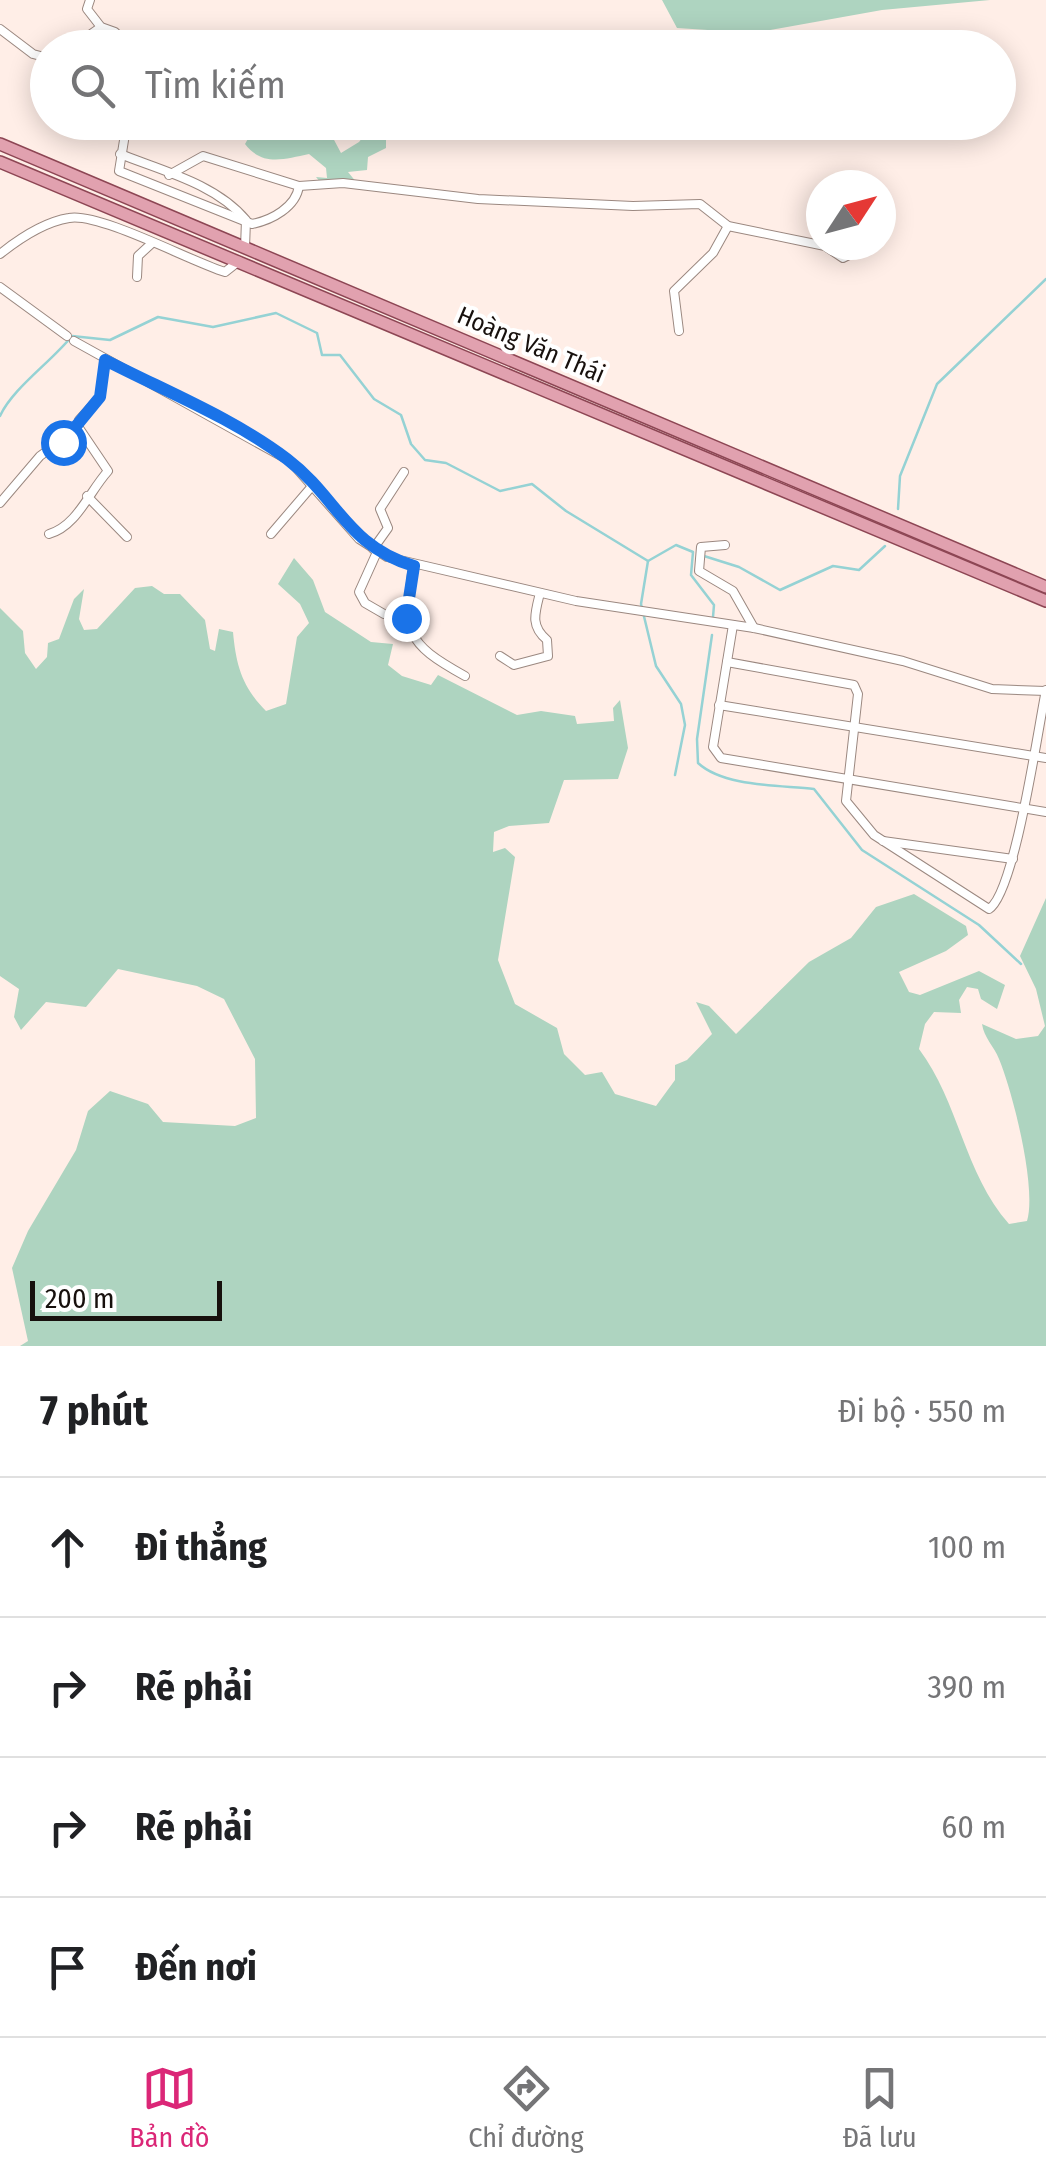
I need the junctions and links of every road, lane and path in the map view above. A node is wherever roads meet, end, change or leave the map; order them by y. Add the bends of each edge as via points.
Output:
1 (90, 0) edge
2 (100, 27) junction
3 (0, 29) edge
4 (96, 30) edge
5 (109, 30) edge
6 (30, 52) edge
7 (123, 140) edge
8 (0, 144) edge
9 (120, 154) junction
10 (0, 162) edge
11 (167, 174) junction
12 (140, 181) junction
13 (300, 186) junction
14 (246, 220) junction
15 (728, 226) junction
16 (806, 242) edge
17 (166, 246) junction
18 (0, 254) edge
19 (242, 255) junction
20 (136, 278) dead end
21 (0, 287) edge
22 (679, 331) dead end
23 (105, 360) junction
24 (78, 428) junction
25 (404, 472) dead end
26 (313, 485) junction
27 (87, 496) junction
28 (0, 503) edge
29 (49, 534) dead end
30 (272, 534) dead end
31 (127, 538) dead end
32 (726, 546) dead end
33 (375, 551) junction
34 (414, 566) junction
35 (1046, 587) edge
36 (540, 593) junction
37 (1046, 602) edge
38 (384, 614) dead end
39 (733, 626) junction
40 (754, 628) junction
41 (500, 656) dead end
42 (726, 662) junction
43 (465, 676) dead end
44 (1046, 691) edge
45 (719, 705) junction
46 (853, 726) junction
47 (1032, 756) junction
48 (1046, 758) edge
49 (846, 777) junction
50 (1022, 808) junction
51 (1046, 812) edge
52 (883, 841) junction
53 (1013, 859) junction

1 - 2 street via 87,9
2 - 4 street
2 - 5 street
3 - 6 street
7 - 9 street
8 - 19 main road, Hoàng Văn Thái
9 - 11 street
9 - 12 street via 117,169
10 - 19 main road, Hoàng Văn Thái
11 - 12 street
11 - 13 street via 203,156
11 - 14 street via 210,190
12 - 14 street
13 - 14 street via 280,212 260,223
13 - 15 street via 633,206 700,204
14 - 19 street
15 - 16 street
15 - 22 street via 713,253 674,291
17 - 18 street via 69,218 34,230
17 - 19 street via 225,272
17 - 20 street via 142,248
19 - 35 main road, Hoàng Văn Thái
19 - 37 main road, Hoàng Văn Thái
21 - 23 street
23 - 24 street via 100,397
23 - 26 street via 261,441
24 - 27 street via 108,471
24 - 28 street via 40,456
25 - 33 street via 380,509 388,528
26 - 30 street
26 - 33 street
27 - 29 street via 74,519
27 - 31 street
32 - 40 street via 701,547 698,567 733,590
33 - 34 street
33 - 38 street via 360,592
34 - 36 street
34 - 43 street via 406,608 412,633 433,658
36 - 39 street
36 - 41 street via 533,620 547,640 548,656 514,664
39 - 40 street
39 - 42 street
40 - 44 street via 903,661 992,689
42 - 45 street
42 - 46 street via 850,684 858,694
44 - 47 street
45 - 46 street
45 - 49 street via 713,747 721,758
46 - 47 street
46 - 49 street
47 - 48 street
47 - 50 street
49 - 50 street
49 - 52 street via 846,801
50 - 51 street
50 - 53 street
52 - 53 street
52 - 53 street via 989,909 999,901

